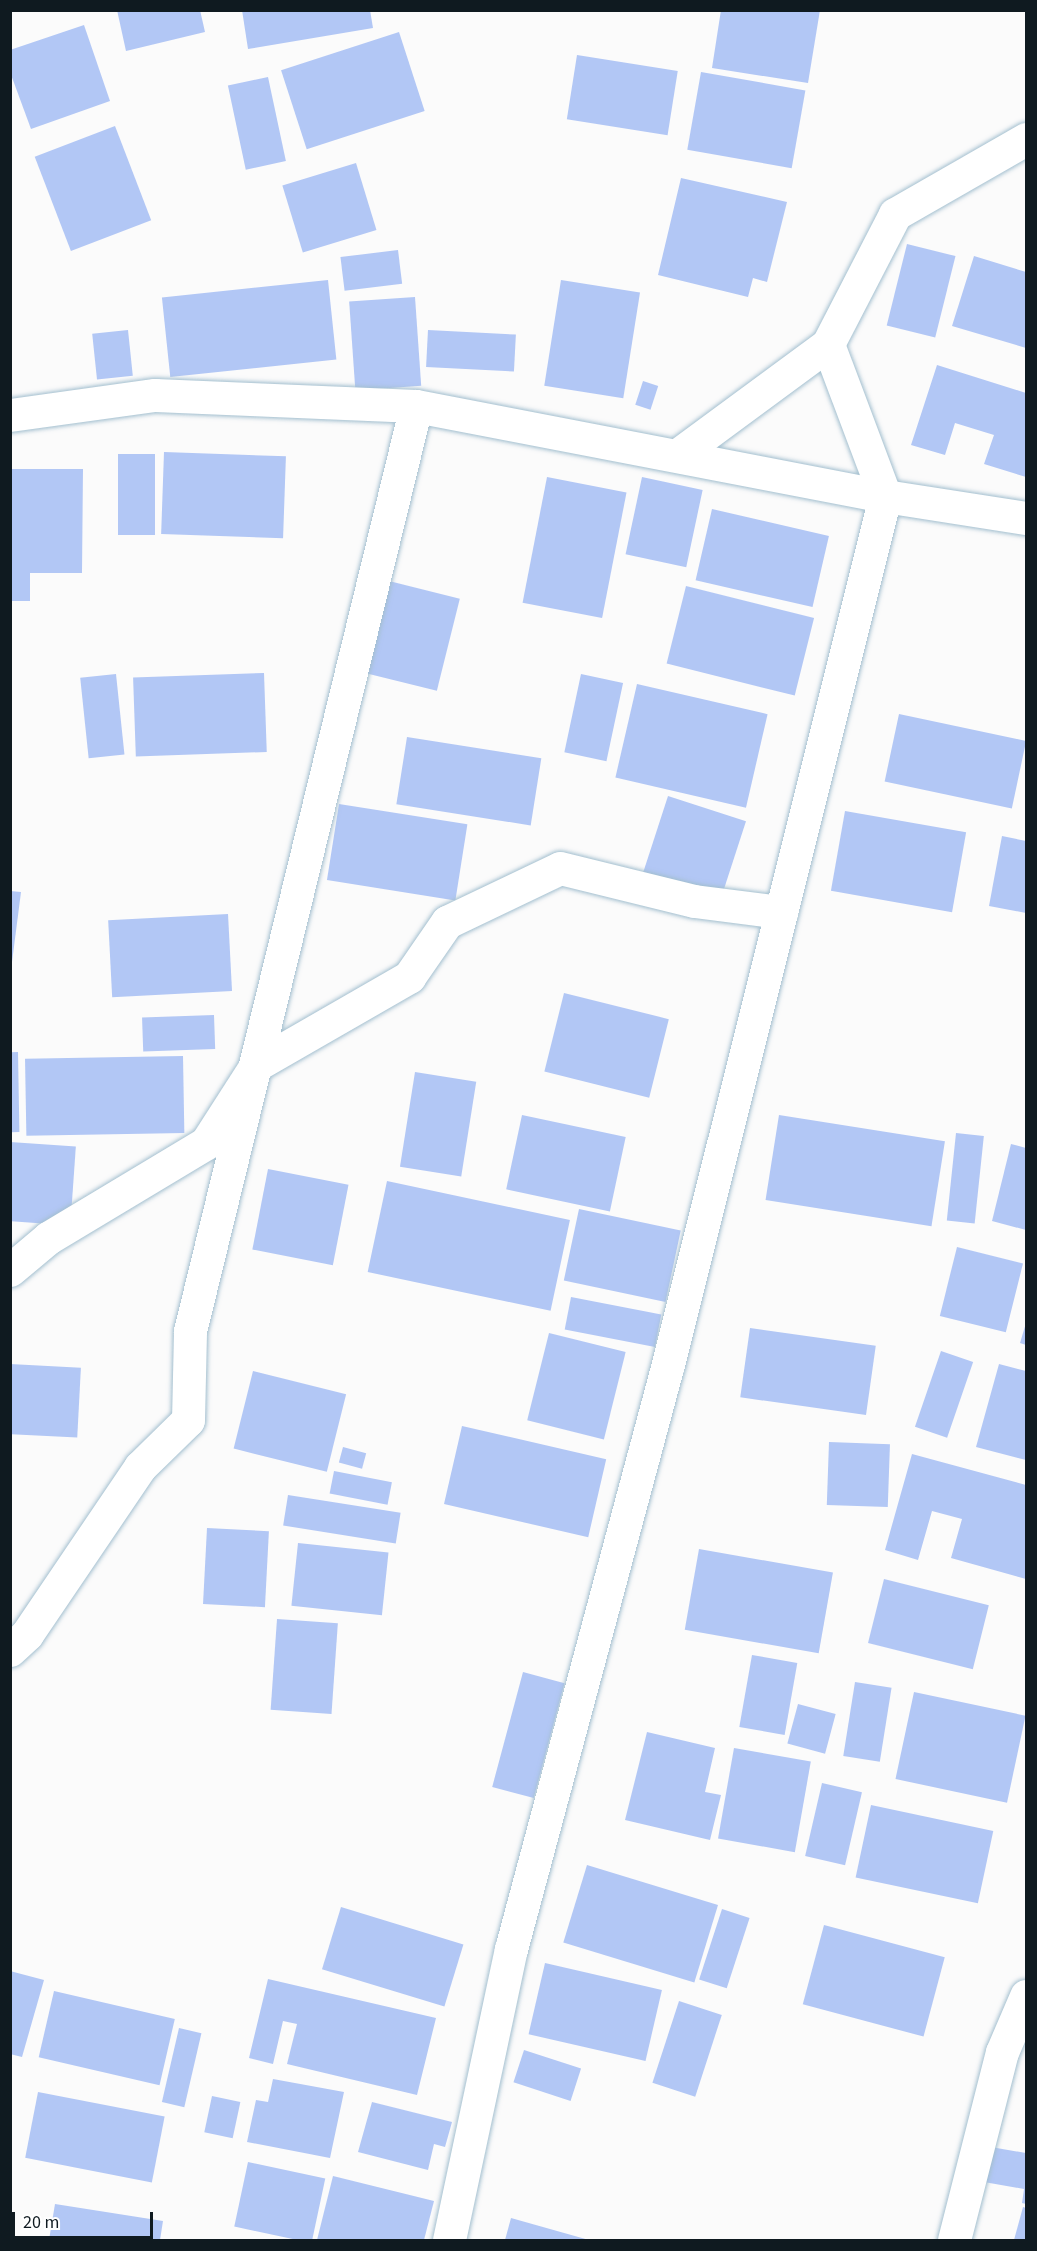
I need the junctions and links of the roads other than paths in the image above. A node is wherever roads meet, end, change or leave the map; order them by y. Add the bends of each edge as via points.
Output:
1 (1026, 139) edge
2 (828, 344) junction
3 (416, 406) junction
4 (10, 415) edge
5 (680, 454) junction
6 (885, 496) junction
7 (1026, 518) edge
8 (781, 912) junction
9 (256, 1065) junction
10 (10, 1270) edge
11 (10, 1650) edge
12 (1026, 1996) edge
13 (449, 2241) edge
14 (954, 2241) edge

1 - 2 street via 896,214
2 - 5 street
2 - 6 street
3 - 4 street via 155,395
3 - 5 street
3 - 9 street
5 - 6 street
6 - 7 street
6 - 8 street
8 - 9 street via 693,901 560,868 447,922 409,977
8 - 13 street via 668,1364 511,1949
9 - 10 street via 206,1143 48,1238
9 - 11 street via 190,1331 188,1420 140,1467 27,1634
12 - 14 street via 1002,2052

